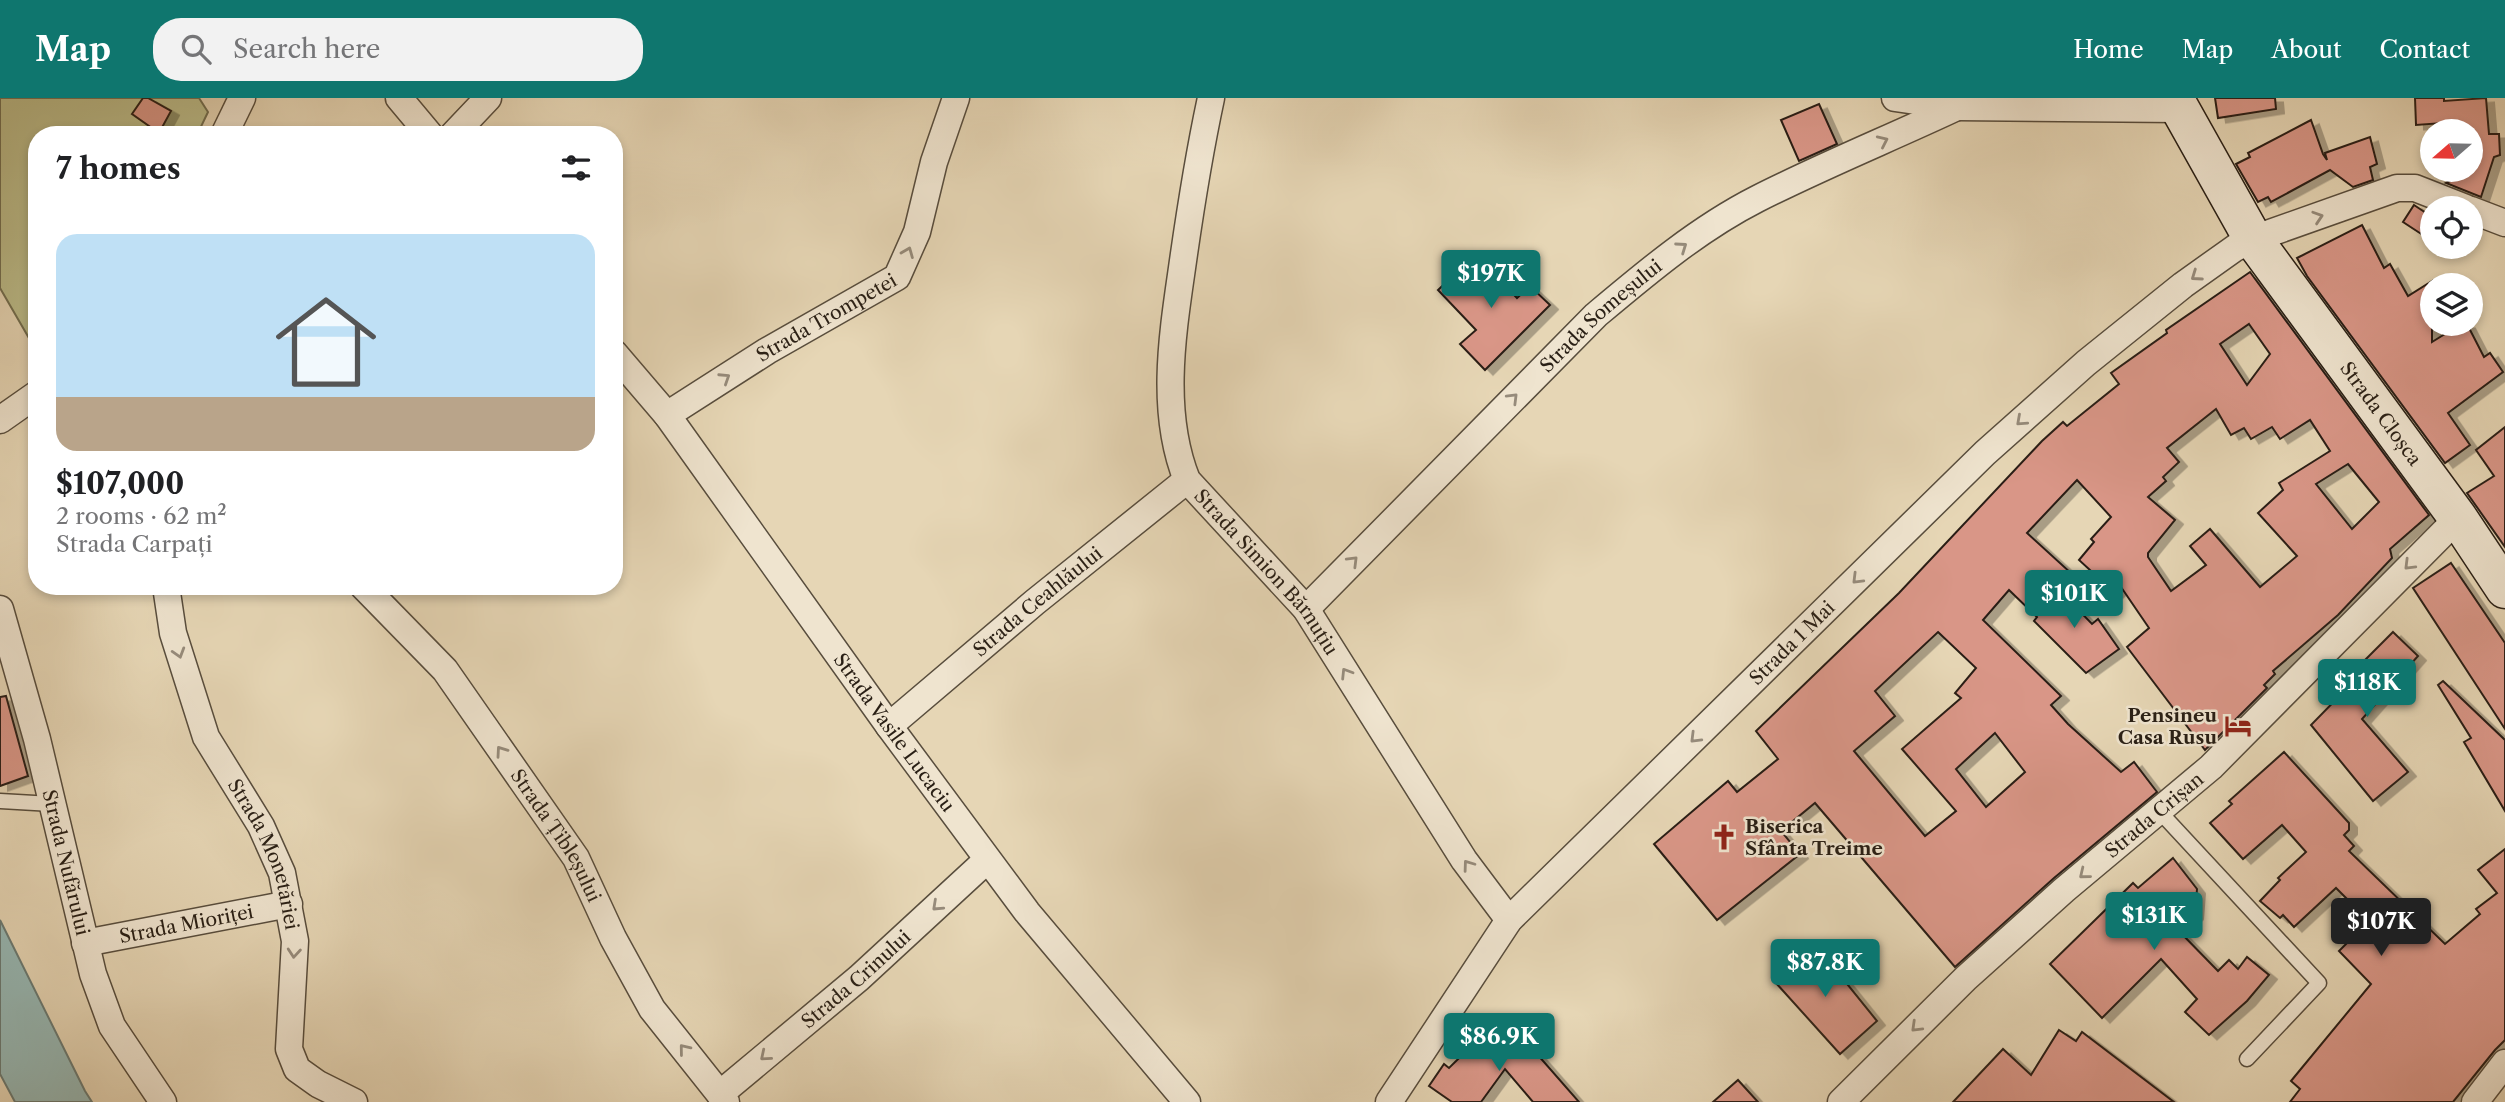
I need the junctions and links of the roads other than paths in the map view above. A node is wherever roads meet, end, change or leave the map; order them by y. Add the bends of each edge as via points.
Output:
1 (242, 98) edge
2 (399, 98) edge
3 (488, 98) edge
4 (957, 98) edge
5 (1212, 98) edge
6 (1895, 98) edge
7 (2177, 103) edge
8 (1957, 107) junction
9 (228, 126) edge
10 (422, 126) edge
11 (462, 126) edge
12 (2435, 196) edge
13 (2483, 215) edge
14 (2505, 223) edge
15 (2253, 239) junction
16 (623, 364) edge
17 (28, 400) edge
18 (667, 415) junction
19 (0, 420) edge
20 (1188, 480) junction
21 (2458, 518) junction
22 (2505, 589) edge
23 (167, 595) edge
24 (372, 595) edge
25 (0, 609) edge
26 (1306, 609) junction
27 (889, 726) junction
28 (0, 801) edge
29 (52, 804) junction
30 (2160, 812) junction
31 (987, 860) junction
32 (289, 904) junction
33 (1509, 920) junction
34 (86, 943) junction
35 (2248, 1059) dead end
36 (2505, 1063) edge
37 (723, 1098) edge
38 (163, 1102) edge
39 (354, 1102) edge
40 (1187, 1102) edge
41 (1389, 1102) edge
42 (1841, 1102) edge
43 (2475, 1102) edge

1 - 9 street
2 - 10 street
3 - 11 street
18 -> 4 street, Strada Trompetei via 897,277 917,232 934,162
5 - 20 street, Strada Simion Bărnuțiu via 1195,172 1170,359 1173,416
6 - 8 street
7 - 8 street
7 - 15 street, Strada Cloșca
26 -> 8 street, Strada Someșului via 1595,315 1645,274 1755,200
15 -> 12 street, Strada 1 Mai via 2397,188 2415,188
13 - 14 street
15 - 21 street, Strada Cloșca
15 -> 33 street, Strada 1 Mai via 2183,285 1985,453
16 - 18 street, Strada Vasile Lucaciu
17 - 19 street
18 - 27 street, Strada Vasile Lucaciu
20 - 26 street, Strada Simion Bărnuțiu
20 - 27 street, Strada Ceahlăului via 1045,593
21 - 22 street, Strada Cloșca
21 -> 30 street, Strada Crișan via 2211,767
23 -> 32 street, Strada Monetăriei via 173,634 206,737 261,827 282,873
37 -> 24 street, Strada Țibleșului via 652,1009 576,858 445,670
25 - 29 street, Strada Nufărului
33 -> 26 street, Strada Simion Bărnuțiu via 1464,860
27 - 31 street, Strada Vasile Lucaciu
28 - 29 lane
29 - 34 street, Strada Nufărului
30 - 35 lane via 2319,983
30 -> 42 street, Strada Crișan via 1966,978
31 -> 37 street, Strada Crinului
31 - 40 street, Strada Vasile Lucaciu
32 - 34 street, Strada Mioriței
32 -> 39 street, Strada Monetăriei via 295,941 289,1049 297,1069
33 - 41 street, Strada 1 Mai
34 - 38 street, Strada Nufărului via 112,1026
36 - 43 street

